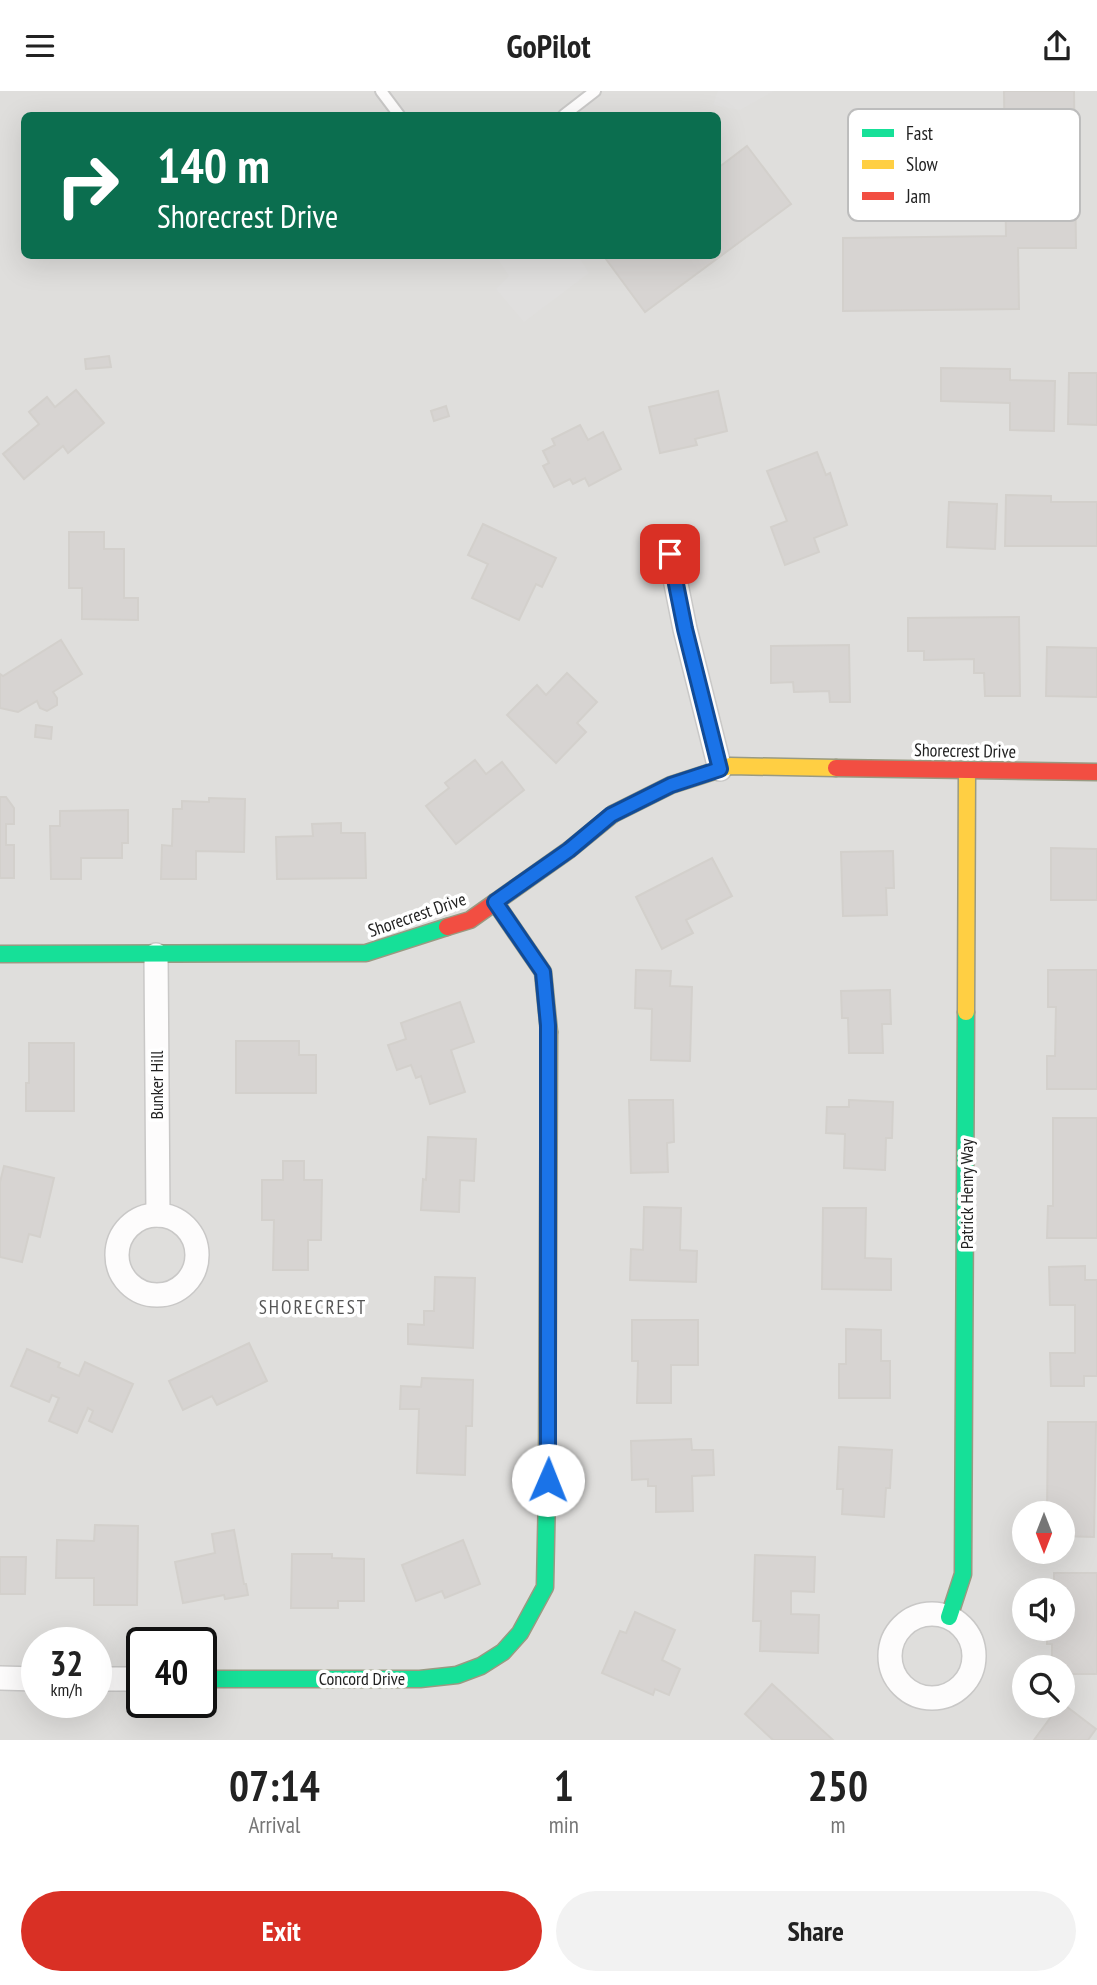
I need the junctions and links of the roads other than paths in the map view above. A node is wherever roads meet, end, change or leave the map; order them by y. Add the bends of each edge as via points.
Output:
1 (381, 91) edge
2 (595, 91) edge
3 (397, 112) edge
4 (568, 112) edge
5 (670, 554) dead end
6 (720, 769) junction
7 (967, 770) junction
8 (1097, 772) edge
9 (495, 902) junction
10 (0, 954) edge
11 (156, 955) junction
12 (158, 1215) dead end
13 (948, 1617) dead end
14 (0, 1678) edge
15 (21, 1679) edge
16 (217, 1679) edge

1 - 3 lane
2 - 4 lane
5 - 6 street
6 - 7 street, Shorecrest Drive
6 - 9 street, Shorecrest Drive via 671,785 611,815
7 - 8 street, Shorecrest Drive
7 - 13 street, Patrick Henry Way via 963,1574
9 - 11 street, Shorecrest Drive via 470,920 366,953
9 - 16 street, Concord Drive via 543,972 548,1025 545,1587 520,1633 503,1652 457,1675
10 - 11 street, Shorecrest Drive
11 - 12 street, Bunker Hill
14 - 15 street

